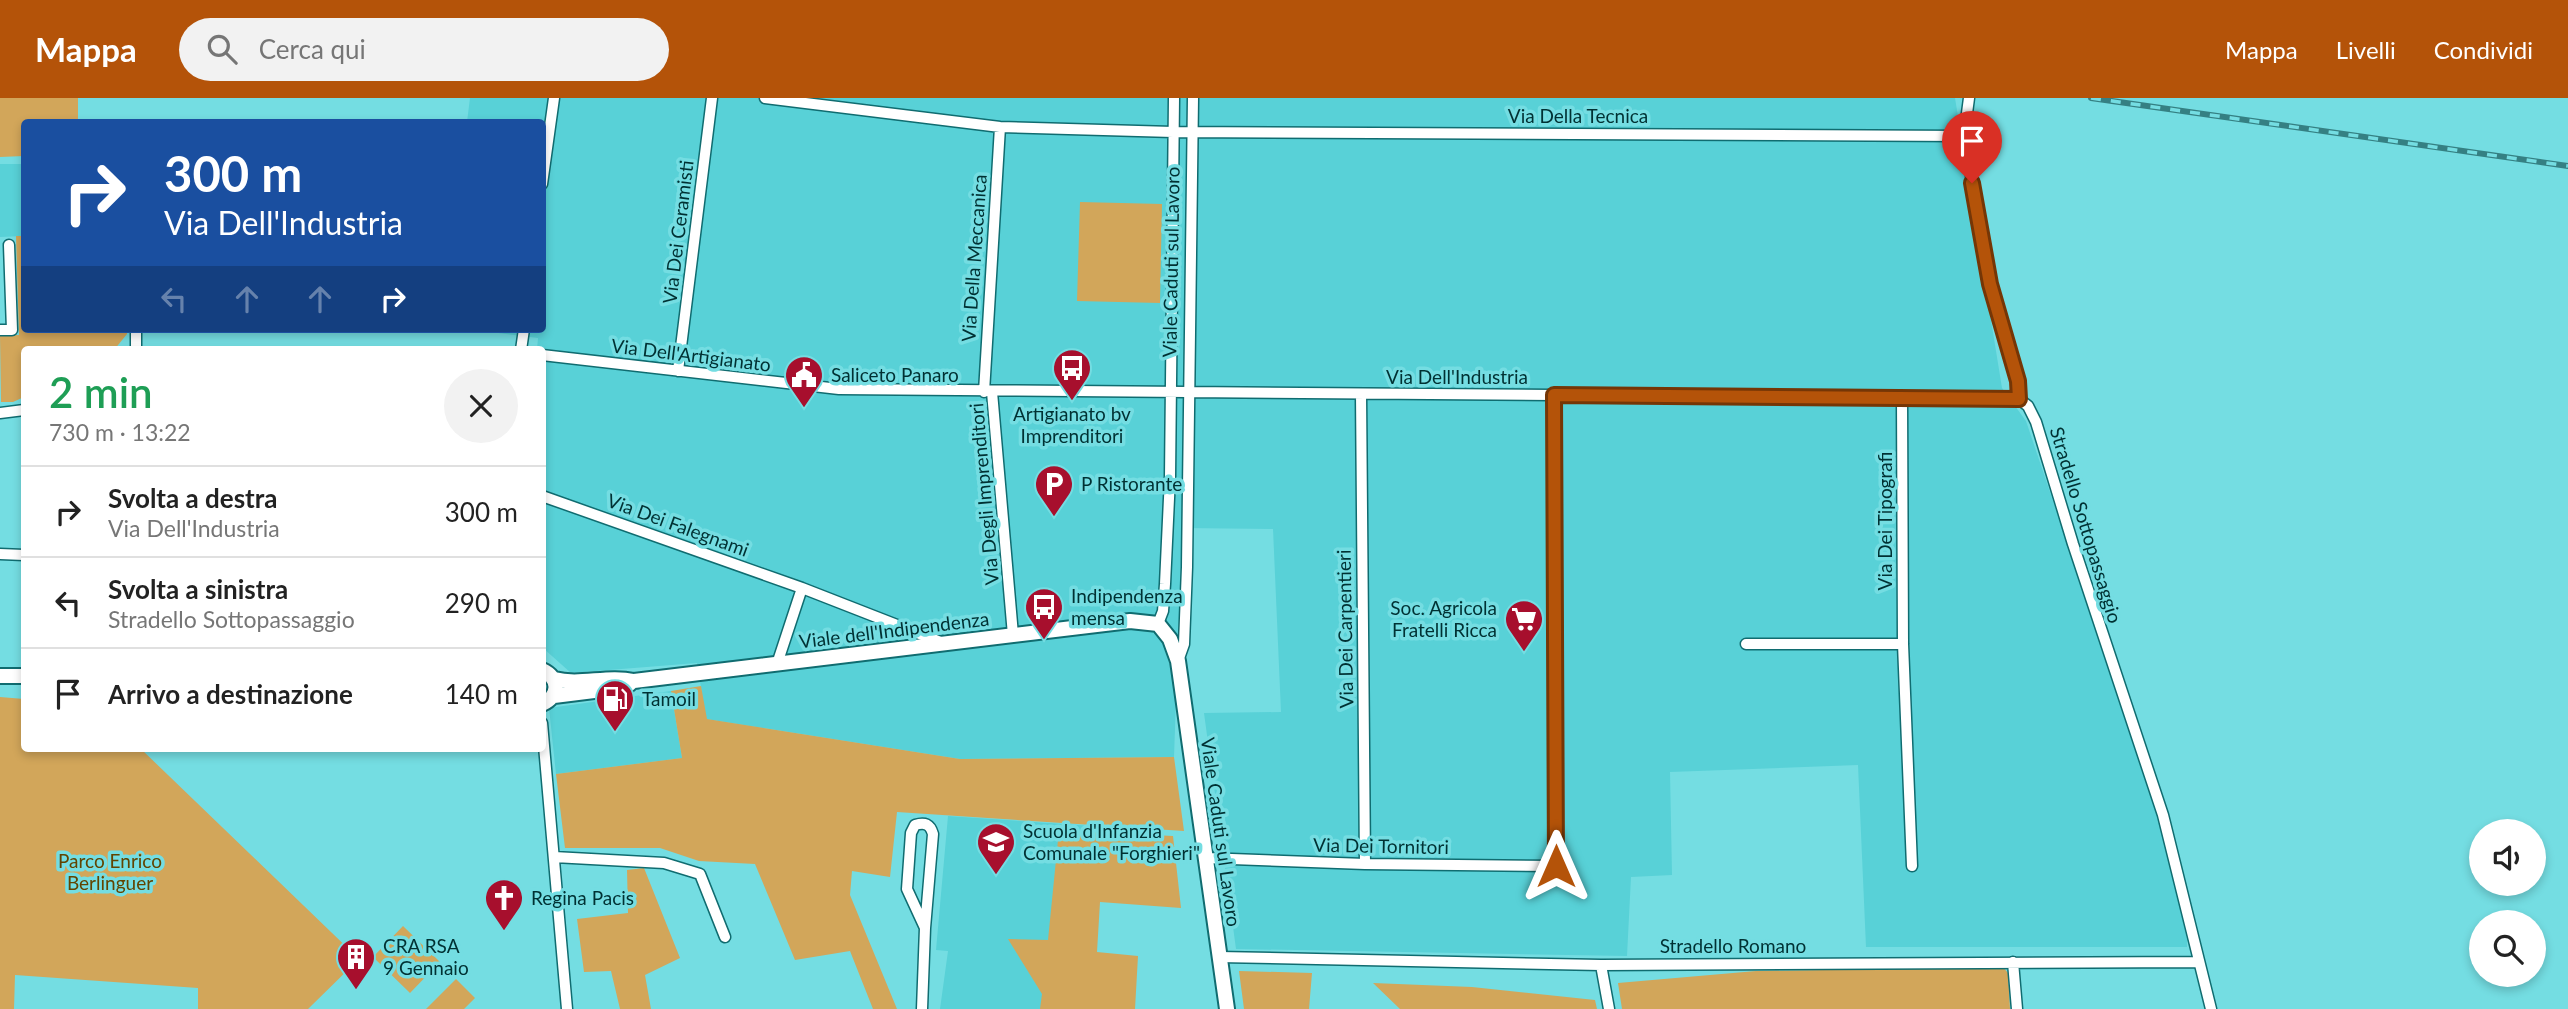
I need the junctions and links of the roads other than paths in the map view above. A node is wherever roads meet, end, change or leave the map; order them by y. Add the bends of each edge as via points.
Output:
1 (554, 98) edge
2 (712, 98) edge
3 (765, 98) edge
4 (1174, 98) edge
5 (1193, 98) edge
6 (1969, 98) edge
7 (1000, 127) junction
8 (1173, 132) junction
9 (1192, 132) junction
10 (1964, 136) junction
11 (546, 155) edge
12 (9, 245) dead end
13 (0, 330) edge
14 (546, 355) edge
15 (678, 371) junction
16 (988, 392) junction
17 (1171, 393) junction
18 (1189, 393) junction
19 (1361, 394) junction
20 (1554, 395) junction
21 (1902, 398) junction
22 (2019, 399) junction
23 (21, 410) edge
24 (0, 413) edge
25 (546, 497) edge
26 (0, 554) edge
27 (21, 555) edge
28 (802, 588) junction
29 (1158, 624) junction
30 (1013, 635) junction
31 (944, 643) junction
32 (1746, 644) dead end
33 (1903, 644) junction
34 (1178, 661) junction
35 (777, 664) junction
36 (548, 674) edge
37 (634, 681) junction
38 (548, 700) edge
39 (545, 752) edge
40 (554, 857) junction
41 (1205, 858) junction
42 (1365, 864) junction
43 (1912, 866) dead end
44 (925, 928) junction
45 (725, 937) dead end
46 (1219, 957) junction
47 (2013, 961) junction
48 (2198, 962) junction
49 (1601, 965) junction
50 (567, 1009) edge
51 (922, 1009) edge
52 (1227, 1009) edge
53 (1609, 1009) edge
54 (2017, 1009) edge
55 (2211, 1009) edge

1 - 11 street
2 - 15 street, Via Dei Ceramisti
3 - 7 street
4 - 8 street, Viale Caduti sul Lavoro
5 - 9 street, Viale Caduti sul Lavoro
6 - 10 street, Stradello Sottopassaggio
7 - 8 street
7 - 16 street, Via Della Meccanica
8 - 9 street
8 - 17 street, Viale Caduti sul Lavoro
9 - 10 street, Via Della Tecnica
9 - 18 street, Viale Caduti sul Lavoro
10 - 22 street, Stradello Sottopassaggio via 1990,284
12 - 13 street via 12,330
14 - 15 street, Via Dell'Artigianato
15 - 16 street, Via Dell'Artigianato via 839,389
16 - 17 street, Via Dell'Artigianato
16 - 30 street, Via Degli Imprenditori
17 - 18 street
17 - 29 street, Viale Caduti sul Lavoro via 1165,584
18 - 19 street, Via Dell'Industria
18 - 34 street, Viale Caduti sul Lavoro via 1184,644
19 - 20 street, Via Dell'Industria
19 - 42 street, Via Dei Carpentieri
20 - 21 street, Via Dell'Industria
20 - 42 street, Via Dei Tornitori via 1556,866
21 - 22 street, Via Dell'Industria
21 - 33 street, Via Dei Tipografi
22 - 48 street, Stradello Sottopassaggio via 2036,422 2163,815
23 - 24 street
25 - 28 street, Via Dei Falegnami
26 - 27 street
28 - 31 street, Via Dei Falegnami
28 - 35 street
29 - 30 street, Viale dell'Indipendenza via 1130,621
29 - 34 street, Viale Caduti sul Lavoro
30 - 31 street, Viale dell'Indipendenza
31 - 35 street, Viale dell'Indipendenza
32 - 33 street
33 - 43 street, Via Dei Tipografi
34 - 41 street, Viale Caduti sul Lavoro
35 - 37 street, Viale dell'Indipendenza
36 - 37 street, Viale dell'Indipendenza via 573,682
36 - 38 street via 556,687
37 - 38 street, Viale dell'Indipendenza via 626,687
39 - 40 street
40 - 45 street via 664,863 700,874
40 - 50 street
41 - 42 street, Via Dei Tornitori
41 - 46 street, Viale Caduti sul Lavoro
44 - 44 street via 933,834 931,827 920,823 911,833 907,889
44 - 51 street
46 - 49 street, Stradello Romano
46 - 52 street, Viale Caduti sul Lavoro
47 - 48 street, Stradello Romano
47 - 49 street, Stradello Romano
47 - 54 street
48 - 55 street
49 - 53 street

